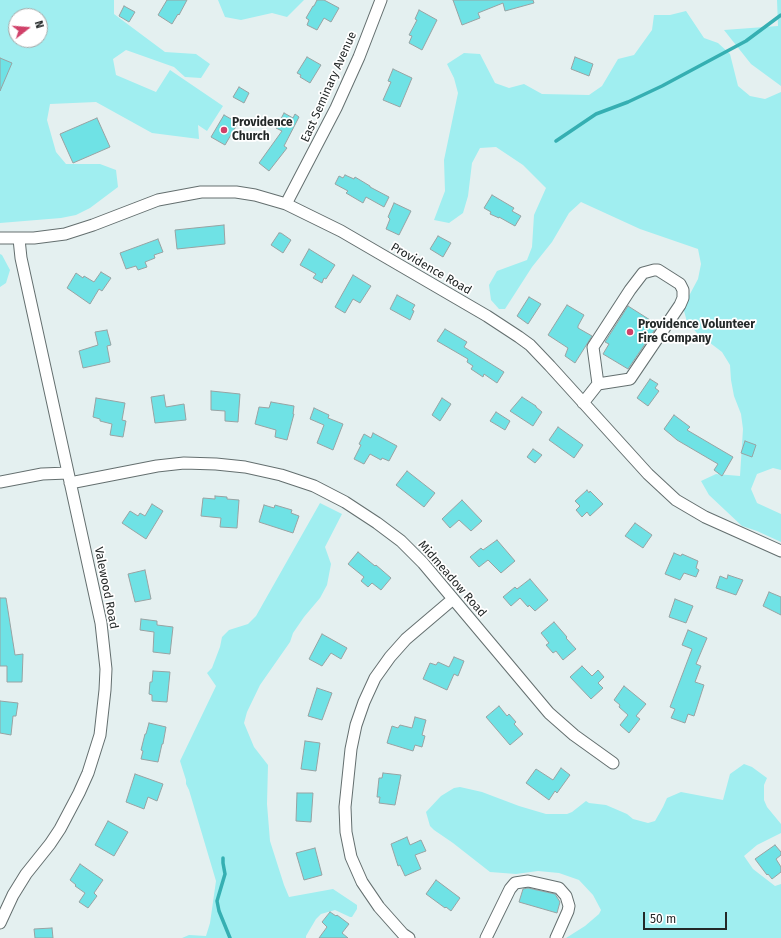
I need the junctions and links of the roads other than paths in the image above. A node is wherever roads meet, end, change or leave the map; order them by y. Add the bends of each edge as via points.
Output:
1 (381, 0) edge
2 (286, 204) junction
3 (0, 238) edge
4 (19, 239) junction
5 (598, 384) junction
6 (583, 403) junction
7 (69, 478) junction
8 (0, 482) edge
9 (781, 551) edge
10 (453, 599) junction
11 (613, 763) dead end
12 (0, 923) edge
13 (404, 937) edge
14 (486, 938) edge
15 (556, 938) edge

1 - 2 street, East Seminary Avenue via 336,108
2 - 4 street, Providence Road via 236,192 201,192 158,200 64,234
2 - 6 street, Providence Road via 341,231 506,328 534,350
3 - 4 street, Providence Road
4 - 7 street, Valewood Road
5 - 5 street via 593,347 643,273 658,270 680,284 683,290 680,304 630,379
5 - 6 street
6 - 9 street, Providence Road via 648,474 676,500 705,517
7 - 8 street, Midmeadow Road via 42,474
7 - 10 street, Midmeadow Road via 184,463 246,467 281,475 314,486 377,523 401,541
7 - 12 street, Valewood Road via 96,596 104,646 106,669 100,735 88,773 70,812 12,895
10 - 11 street, Midmeadow Road via 549,713
10 - 13 street via 406,639 375,678 356,725 351,749 345,807 351,857 362,882
14 - 15 street via 510,889 515,883 528,881 559,888 566,896 568,911

